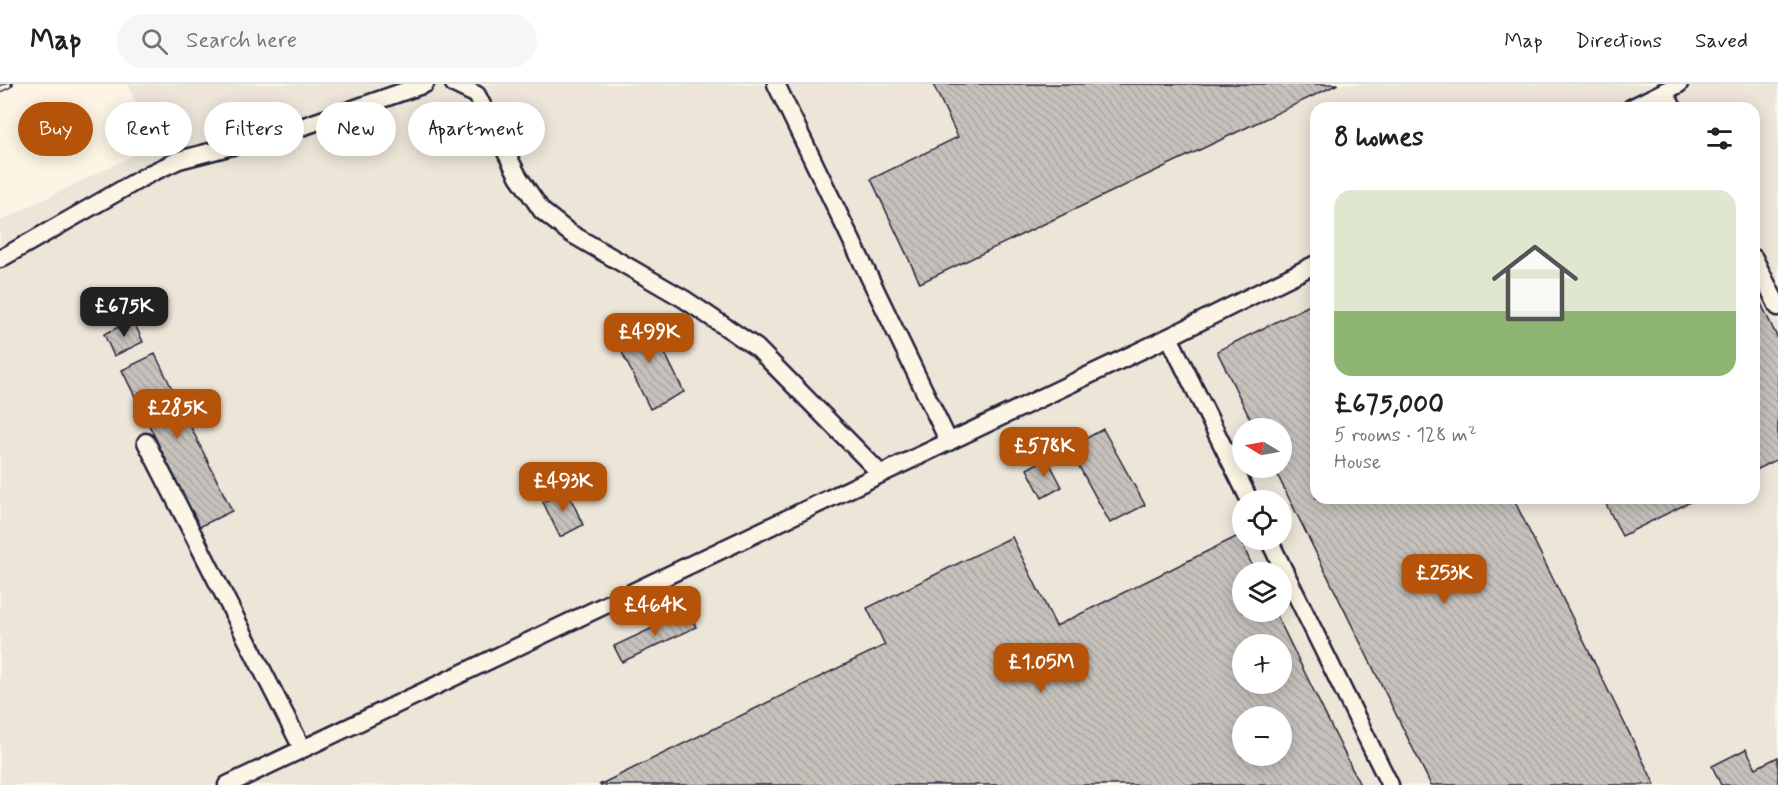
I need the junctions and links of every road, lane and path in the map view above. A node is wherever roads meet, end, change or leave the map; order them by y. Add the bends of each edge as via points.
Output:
1 (425, 84) edge
2 (454, 84) edge
3 (776, 84) edge
4 (1672, 88) edge
5 (1643, 102) edge
6 (0, 259) edge
7 (1310, 267) edge
8 (1760, 270) edge
9 (1778, 307) edge
10 (1168, 337) junction
11 (146, 442) dead end
12 (949, 442) junction
13 (881, 474) junction
14 (1244, 490) edge
15 (1274, 550) edge
16 (302, 748) junction
17 (227, 785) edge
18 (1390, 785) edge

1 - 6 lane via 290,131 179,160
2 - 13 lane via 477,95 518,176 543,211 570,233 684,299 757,348
3 - 12 lane
4 - 5 lane
7 - 10 lane
8 - 9 lane
10 - 12 lane
10 - 14 lane
11 - 16 lane
12 - 13 lane
13 - 16 lane
15 - 18 lane
16 - 17 lane

